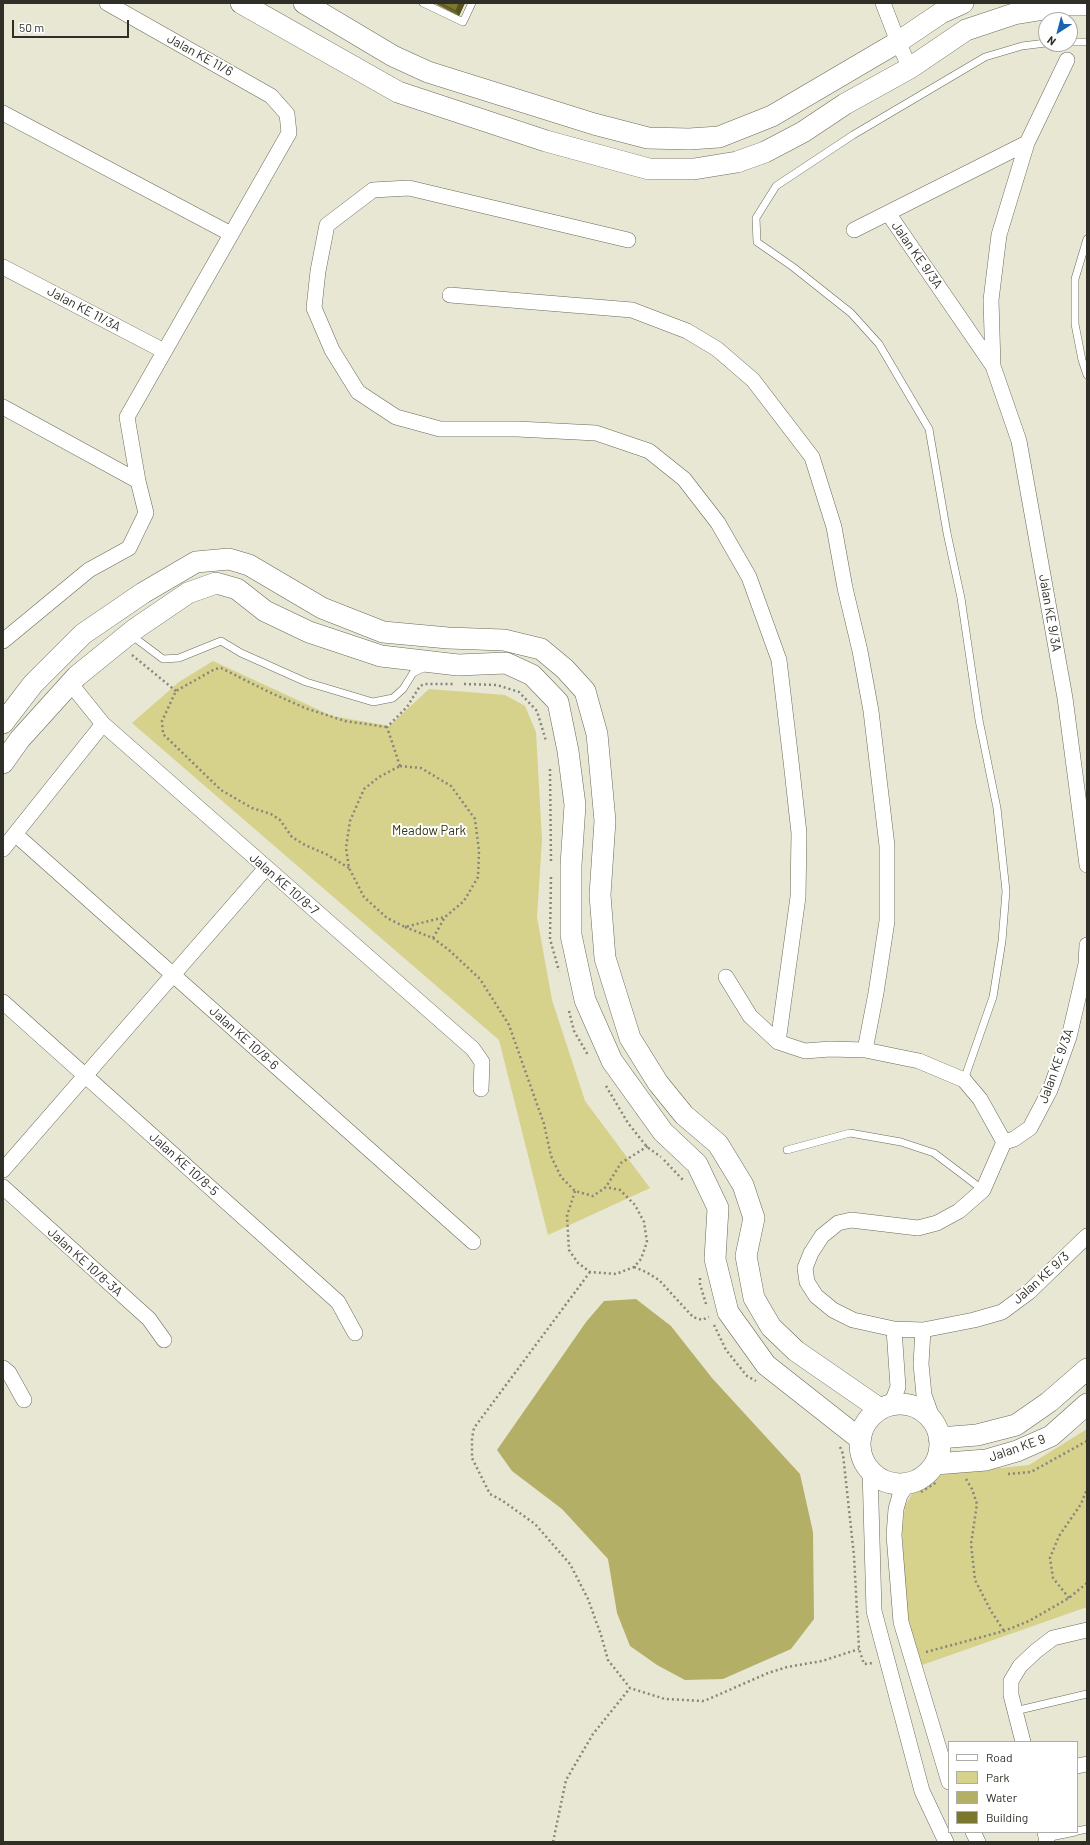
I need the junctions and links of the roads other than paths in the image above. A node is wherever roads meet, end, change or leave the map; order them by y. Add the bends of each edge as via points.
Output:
1 (107, 3) edge
2 (241, 3) edge
3 (304, 3) edge
4 (423, 3) edge
5 (472, 3) edge
6 (883, 3) edge
7 (963, 3) edge
8 (1087, 6) edge
9 (898, 42) junction
10 (1038, 44) edge
11 (1067, 60) dead end
12 (910, 68) junction
13 (3, 113) edge
14 (1027, 143) junction
15 (888, 212) junction
16 (854, 230) dead end
17 (231, 234) junction
18 (1087, 239) edge
19 (628, 240) dead end
20 (3, 268) edge
21 (450, 295) dead end
22 (164, 352) junction
23 (993, 366) junction
24 (1087, 375) edge
25 (3, 407) edge
26 (138, 481) junction
27 (129, 634) junction
28 (3, 642) edge
29 (436, 662) junction
30 (70, 683) junction
31 (3, 723) edge
32 (103, 724) junction
33 (3, 763) edge
34 (15, 834) junction
35 (3, 849) edge
36 (1087, 865) edge
37 (266, 868) junction
38 (1087, 945) edge
39 (173, 975) junction
40 (726, 977) dead end
41 (3, 1002) edge
42 (778, 1042) junction
43 (865, 1050) junction
44 (85, 1076) junction
45 (964, 1080) junction
46 (481, 1089) dead end
47 (1004, 1142) junction
48 (787, 1150) dead end
49 (3, 1170) edge
50 (3, 1187) edge
51 (983, 1190) junction
52 (1087, 1236) edge
53 (473, 1242) dead end
54 (894, 1329) junction
55 (923, 1330) junction
56 (355, 1334) dead end
57 (164, 1340) dead end
58 (3, 1368) edge
59 (1087, 1369) edge
60 (24, 1400) dead end
61 (1087, 1404) edge
62 (885, 1407) junction
63 (937, 1430) junction
64 (860, 1439) junction
65 (870, 1469) junction
66 (939, 1472) junction
67 (914, 1488) junction
68 (1087, 1630) edge
69 (1087, 1694) edge
70 (1015, 1711) junction
71 (1023, 1741) edge
72 (948, 1779) edge
73 (974, 1833) edge
74 (1071, 1833) edge
75 (1046, 1838) edge
76 (946, 1842) edge
77 (978, 1842) edge

1 - 17 street, Jalan KE 11/6 via 272,96 287,114 289,133
2 - 12 street via 398,92 546,141 649,169 694,169 737,162 765,152
3 - 9 street via 393,56 428,72 594,124 648,138 719,137 772,116
4 - 5 lane via 462,22
6 - 9 street
7 - 9 street via 940,13
8 - 12 street via 1069,4 1014,14 966,30
9 - 12 street
10 - 45 lane via 985,57 853,135 776,186 756,218 757,242 851,313 879,344 929,429 979,720 997,808 1006,891 994,997
11 - 14 street, Jalan KE 9/3A
13 - 17 street
14 - 15 street, Jalan KE 9/3A
14 - 23 street, Jalan KE 9/3A via 999,235 991,300
15 - 16 street
15 - 23 street, Jalan KE 9/3A
17 - 22 street
18 - 24 lane via 1075,279 1075,324
19 - 42 street via 408,188 373,190 327,225 314,308 332,350 358,392 396,417 440,429 596,433 649,451 684,479 718,523 749,577 779,660 792,768 799,833 798,897
20 - 22 street, Jalan KE 11/3A
21 - 43 street via 632,310 687,331 717,349 753,380 812,457 834,527 860,651 871,711 886,846 887,921
22 - 26 street via 127,416
23 - 36 street, Jalan KE 9/3A via 1019,441 1065,698
25 - 26 street
26 - 28 street via 146,513 128,548 89,570
27 - 29 street via 188,593 216,583 237,589 266,611 309,632 381,656
27 - 29 lane via 163,659 179,658 221,641 241,653 306,682 373,702 393,698 403,689 413,673
27 - 30 street
29 - 64 street via 458,665 506,663 532,675 558,702 568,751 574,805 571,935 585,1000 612,1061 663,1132 697,1164 718,1208 715,1259 728,1312 766,1365
30 - 32 street, Jalan KE 10/8-7
30 - 33 street via 20,739
31 - 62 street via 33,684 82,634 143,593 196,562 229,559 249,565 322,608 383,632 504,640 541,649 565,669 585,692 597,734 605,821 600,895 604,958 630,1038 658,1083 684,1115 718,1144 743,1186 754,1218 746,1256 754,1298 771,1327 796,1351
32 - 34 street
32 - 37 street, Jalan KE 10/8-7
34 - 35 street
34 - 39 street, Jalan KE 10/8-6
37 - 39 street
37 - 46 street, Jalan KE 10/8-7 via 473,1049 482,1062
38 - 47 street, Jalan KE 9/3A via 1086,964 1069,1037 1050,1090 1030,1128 1014,1139
39 - 44 street
39 - 53 street, Jalan KE 10/8-6
40 - 42 street via 750,1016
41 - 44 street, Jalan KE 10/8-5
42 - 43 street via 805,1051
43 - 45 street via 919,1062
44 - 49 street
44 - 56 street, Jalan KE 10/8-5 via 338,1302
45 - 47 street via 980,1099
47 - 51 street
48 - 51 lane via 850,1133 901,1142 934,1153
50 - 57 street, Jalan KE 10/8-3A via 149,1319
51 - 54 street via 959,1211 937,1223 918,1228 850,1220 838,1223 822,1236 811,1253 805,1268 806,1282 816,1296 833,1310 853,1320
52 - 55 street, Jalan KE 9/3 via 1029,1292 1002,1312
54 - 55 street
54 - 62 street via 898,1387
55 - 63 street via 921,1364 924,1395
58 - 60 street
59 - 63 street, Jalan KE 9 via 1049,1402 1016,1425 977,1435
61 - 66 street, Jalan KE 9 via 1051,1436 1017,1451
62 - 63 street via 904,1404 916,1407 926,1414
62 - 64 street via 867,1422
63 - 66 street
64 - 65 street via 864,1460
65 - 67 street via 888,1481
65 - 76 street via 874,1611 922,1791
66 - 67 street via 928,1472 919,1479
67 - 72 street via 900,1495 896,1509 894,1535 901,1622
68 - 70 street via 1053,1638 1020,1666 1011,1682
69 - 70 lane
70 - 71 street
73 - 77 street
74 - 75 lane

